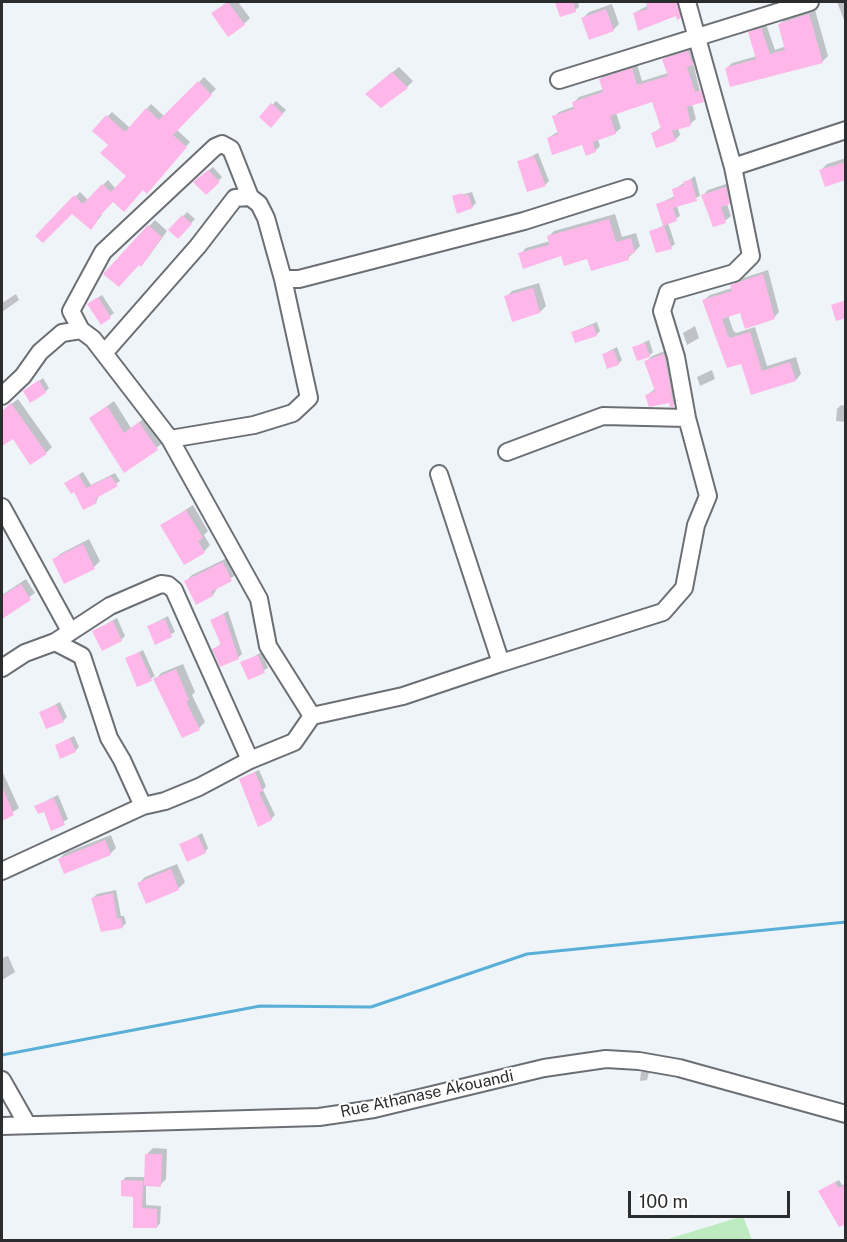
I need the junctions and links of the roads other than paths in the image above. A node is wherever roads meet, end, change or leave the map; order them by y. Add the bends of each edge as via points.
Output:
1 (687, 2) edge
2 (810, 2) edge
3 (698, 38) junction
4 (559, 80) dead end
5 (846, 130) edge
6 (733, 167) junction
7 (628, 188) dead end
8 (250, 197) junction
9 (283, 279) junction
10 (81, 330) junction
11 (105, 352) junction
12 (2, 396) edge
13 (687, 418) junction
14 (170, 438) junction
15 (507, 452) dead end
16 (439, 474) dead end
17 (2, 507) edge
18 (70, 631) junction
19 (55, 642) junction
20 (501, 663) junction
21 (2, 668) edge
22 (312, 716) junction
23 (250, 760) junction
24 (143, 806) junction
25 (2, 871) edge
26 (2, 1080) edge
27 (846, 1114) edge
28 (27, 1124) junction
29 (2, 1126) edge

1 - 3 street
2 - 3 street
3 - 4 street
3 - 6 street
5 - 6 street
6 - 13 street via 751,256 734,273 668,292 662,311 676,357
7 - 9 street via 524,221 299,279
8 - 9 street via 266,218
8 - 10 street via 231,149 222,144 215,147 103,252 71,311
8 - 11 street via 235,198 228,205 198,246
9 - 14 street via 309,398 293,413 254,425
10 - 11 street
10 - 12 street via 62,333
11 - 14 street
13 - 15 street via 603,416
13 - 20 street via 708,496 696,525 684,588 663,612
14 - 22 street via 259,598 268,646
16 - 20 street
17 - 18 street
18 - 19 street
18 - 23 street via 110,606 161,584 168,585 174,590
19 - 21 street via 39,646
19 - 24 street via 82,656 109,738
20 - 22 street via 403,696
22 - 23 street via 294,742
23 - 24 street via 165,801
24 - 25 street
26 - 28 street
27 - 28 street, Rue Athanase Akouandi via 679,1068 606,1059 544,1068 374,1109 319,1117
28 - 29 street, Rue Athanase Akouandi

